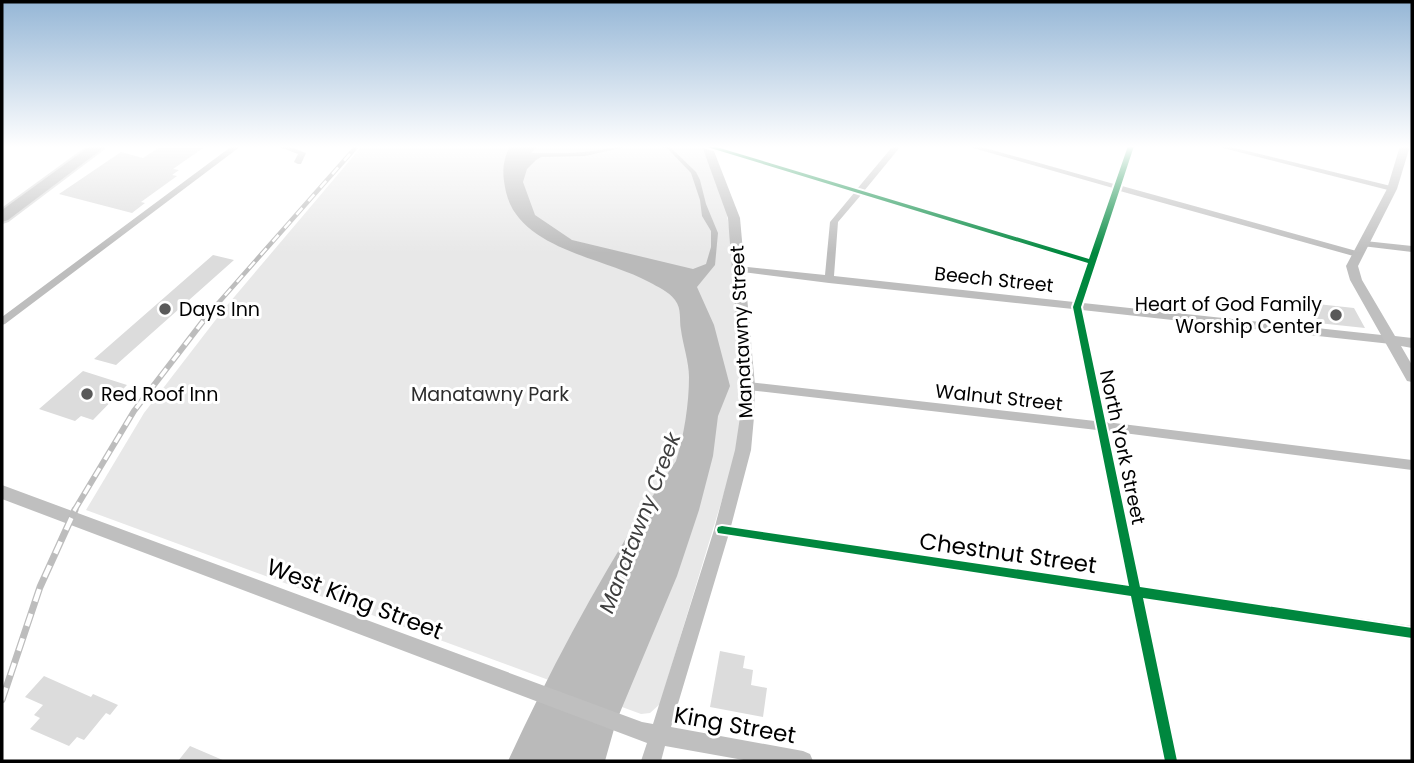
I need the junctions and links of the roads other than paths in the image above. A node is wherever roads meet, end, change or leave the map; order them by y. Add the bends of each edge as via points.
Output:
1 (32, 182) edge
2 (50, 182) edge
3 (190, 182) edge
4 (720, 182) edge
5 (828, 182) edge
6 (868, 182) edge
7 (1095, 182) edge
8 (1120, 182) edge
9 (1362, 182) edge
10 (1394, 182) edge
11 (1118, 188) junction
12 (1392, 189) junction
13 (860, 191) junction
14 (2, 206) edge
15 (2, 217) edge
16 (1361, 249) junction
17 (1412, 249) edge
18 (1092, 262) junction
19 (738, 269) junction
20 (829, 281) junction
21 (1077, 307) junction
22 (2, 323) edge
23 (1391, 340) junction
24 (1412, 343) edge
25 (1412, 377) edge
26 (748, 386) junction
27 (1102, 426) junction
28 (1412, 465) edge
29 (2, 494) edge
30 (722, 530) junction
31 (1135, 591) junction
32 (1412, 633) edge
33 (650, 734) junction
34 (651, 761) edge
35 (803, 761) edge
36 (1171, 761) edge

1 - 14 highway
2 - 15 highway
3 - 22 street
4 - 19 street, Manatawny Street via 734,218
5 - 13 street
6 - 13 street
7 - 11 street
8 - 11 street
9 - 12 street
10 - 12 street
11 - 16 street
11 - 18 street
12 - 16 street
13 - 18 street
13 - 20 street via 834,222
16 - 17 street
16 - 23 street via 1352,266 1356,280
18 - 21 street
19 - 20 street, Beech Street
19 - 26 street, Manatawny Street
20 - 21 street, Beech Street
21 - 23 street, Beech Street
21 - 27 street, North York Street
23 - 24 street, Beech Street
23 - 25 street
26 - 27 street, Walnut Street
26 - 30 street, Manatawny Street via 743,450
27 - 28 street, Walnut Street
27 - 31 street, North York Street
29 - 33 street, West King Street
30 - 31 street, Chestnut Street
30 - 33 street, Manatawny Street
31 - 32 street, Chestnut Street
31 - 36 street, North York Street
33 - 34 street, Manatawny Street
33 - 35 street, King Street

